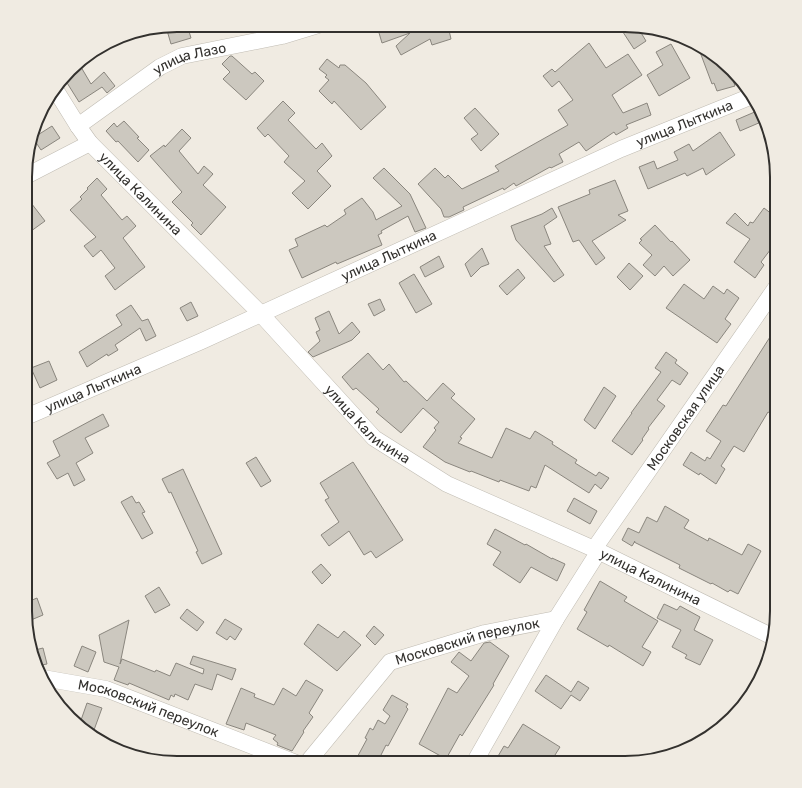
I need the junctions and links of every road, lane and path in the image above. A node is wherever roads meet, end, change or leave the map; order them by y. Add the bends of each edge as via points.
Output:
1 (295, 32) edge
2 (58, 94) edge
3 (747, 98) edge
4 (78, 126) junction
5 (90, 143) junction
6 (32, 173) edge
7 (770, 296) edge
8 (260, 313) junction
9 (32, 414) edge
10 (596, 550) junction
11 (556, 619) junction
12 (768, 634) edge
13 (49, 679) edge
14 (278, 756) edge
15 (313, 756) edge
16 (478, 756) edge

1 - 4 street, улица Лазо via 182,56 160,67
2 - 4 street, улица Калинина
3 - 8 street, улица Лыткина via 621,149
4 - 5 street, улица Калинина
5 - 6 street
5 - 8 street, улица Калинина
7 - 10 street, Московская улица
8 - 9 street, улица Лыткина via 202,341
8 - 10 street, улица Калинина via 374,438 447,484
10 - 11 street, Московская улица
10 - 12 street, улица Калинина
11 - 15 street, Московский переулок via 485,633 390,662
11 - 16 street, Московская улица
13 - 14 street, Московский переулок via 106,689

